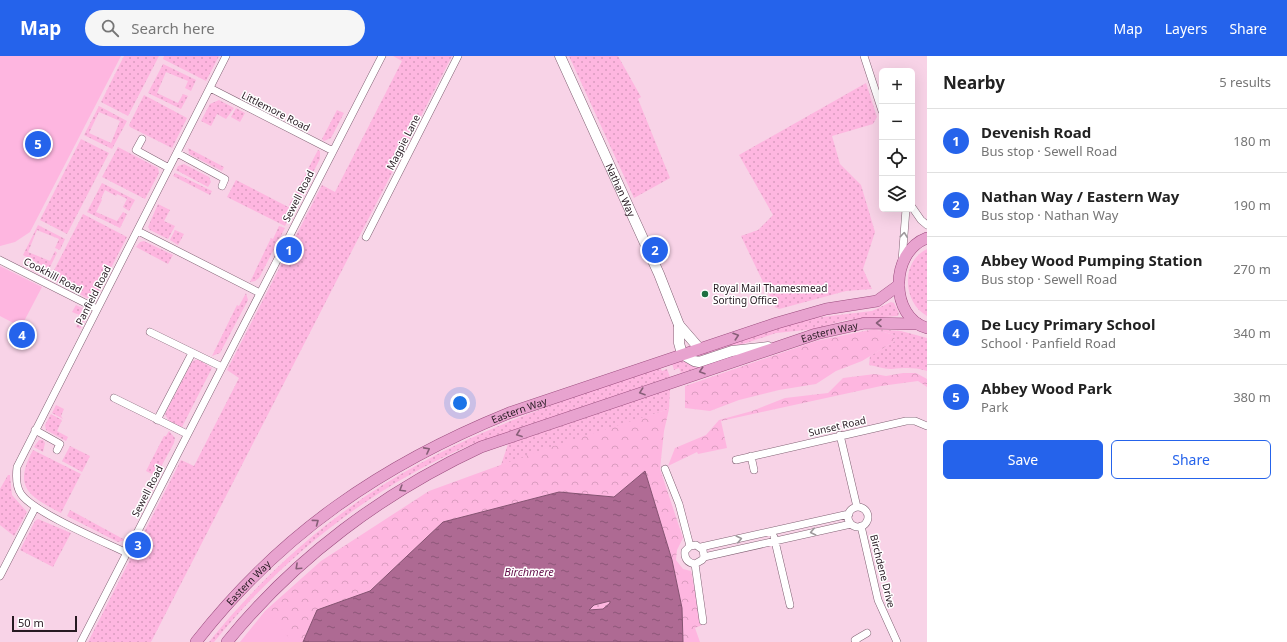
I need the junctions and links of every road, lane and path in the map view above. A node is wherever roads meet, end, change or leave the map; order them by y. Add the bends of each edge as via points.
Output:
1 (226, 56) edge
2 (382, 56) edge
3 (458, 56) edge
4 (560, 56) edge
5 (864, 56) edge
6 (210, 88) junction
7 (880, 104) edge
8 (142, 139) dead end
9 (333, 151) junction
10 (176, 153) junction
11 (169, 168) junction
12 (222, 186) dead end
13 (915, 211) edge
14 (906, 212) edge
15 (927, 225) edge
16 (138, 231) junction
17 (366, 237) dead end
18 (927, 238) edge
19 (0, 260) edge
20 (902, 261) junction
21 (899, 285) junction
22 (260, 293) junction
23 (97, 309) junction
24 (679, 325) junction
25 (923, 326) edge
26 (150, 332) dead end
27 (779, 346) junction
28 (699, 348) junction
29 (192, 352) junction
30 (682, 354) junction
31 (222, 367) junction
32 (114, 398) dead end
33 (157, 420) junction
34 (927, 426) edge
35 (35, 430) junction
36 (187, 434) junction
37 (840, 436) junction
38 (57, 450) dead end
39 (751, 456) junction
40 (736, 460) dead end
41 (665, 469) dead end
42 (754, 470) dead end
43 (857, 507) junction
44 (35, 508) junction
45 (849, 514) junction
46 (851, 524) junction
47 (861, 526) junction
48 (772, 531) junction
49 (774, 541) junction
50 (690, 546) junction
51 (701, 548) junction
52 (127, 553) junction
53 (704, 557) junction
54 (695, 564) junction
55 (0, 576) edge
56 (790, 605) dead end
57 (703, 621) dead end
58 (867, 634) dead end
59 (81, 642) edge
60 (196, 642) edge
61 (227, 642) edge
62 (856, 642) edge
63 (896, 642) edge

1 - 6 street, Panfield Road
2 - 9 street, Sewell Road
3 - 17 street, Magpie Lane
4 - 24 street, Nathan Way via 659,274
5 - 7 street
6 - 9 street, Littlemore Road
6 - 10 street, Panfield Road
8 - 11 street via 136,150
9 - 22 street, Sewell Road
10 - 11 street, Panfield Road
10 - 12 street via 225,179
11 - 16 street, Panfield Road
13 - 15 street
20 -> 14 street
16 - 22 street
16 - 23 street, Panfield Road
18 - 20 main road via 911,249
19 - 23 street, Cookhill Road
20 - 21 main road
21 - 25 main road via 903,305
28 -> 21 main road, Eastern Way via 808,314 877,301
22 - 31 street, Sewell Road
23 - 35 street, Panfield Road
24 - 28 street, Nathan Way
24 - 30 street, Nathan Way
25 -> 27 main road, Eastern Way via 880,323 850,325
26 - 29 street
27 - 30 street via 732,351 699,362
27 -> 61 main road, Eastern Way via 534,428 481,447 449,462 356,519 310,556 270,593
28 - 30 main road, Eastern Way
29 - 31 street
29 - 33 street
60 -> 30 main road, Eastern Way via 230,601 277,554 306,529 383,474 459,434 510,413
31 - 36 street, Sewell Road
32 - 33 street
33 - 36 street
34 - 37 street, Sunset Road via 906,420
35 - 38 street via 60,444
35 - 44 street, Panfield Road via 17,467 16,476 20,493
36 - 52 street, Sewell Road
37 - 39 street, Sunset Road
37 - 43 street, Birchdene Drive
39 - 40 street, Sunset Road
39 - 42 street
41 - 50 street via 679,504
43 - 45 street
43 - 47 street, Birchdene Drive via 864,509 867,514 866,521
44 - 52 street, Panfield Road
44 - 55 street
45 - 46 street
45 - 48 street
46 - 47 street, Birchdene Drive
46 -> 49 street
47 - 63 street, Birchdene Drive via 878,600
48 - 49 street
51 -> 48 street
49 - 53 street
49 - 56 street
50 - 51 street via 696,545
50 - 54 street via 685,551 686,559
51 - 53 street
52 - 59 street, Sewell Road
53 - 54 street
54 - 57 street
58 - 62 street via 855,640

